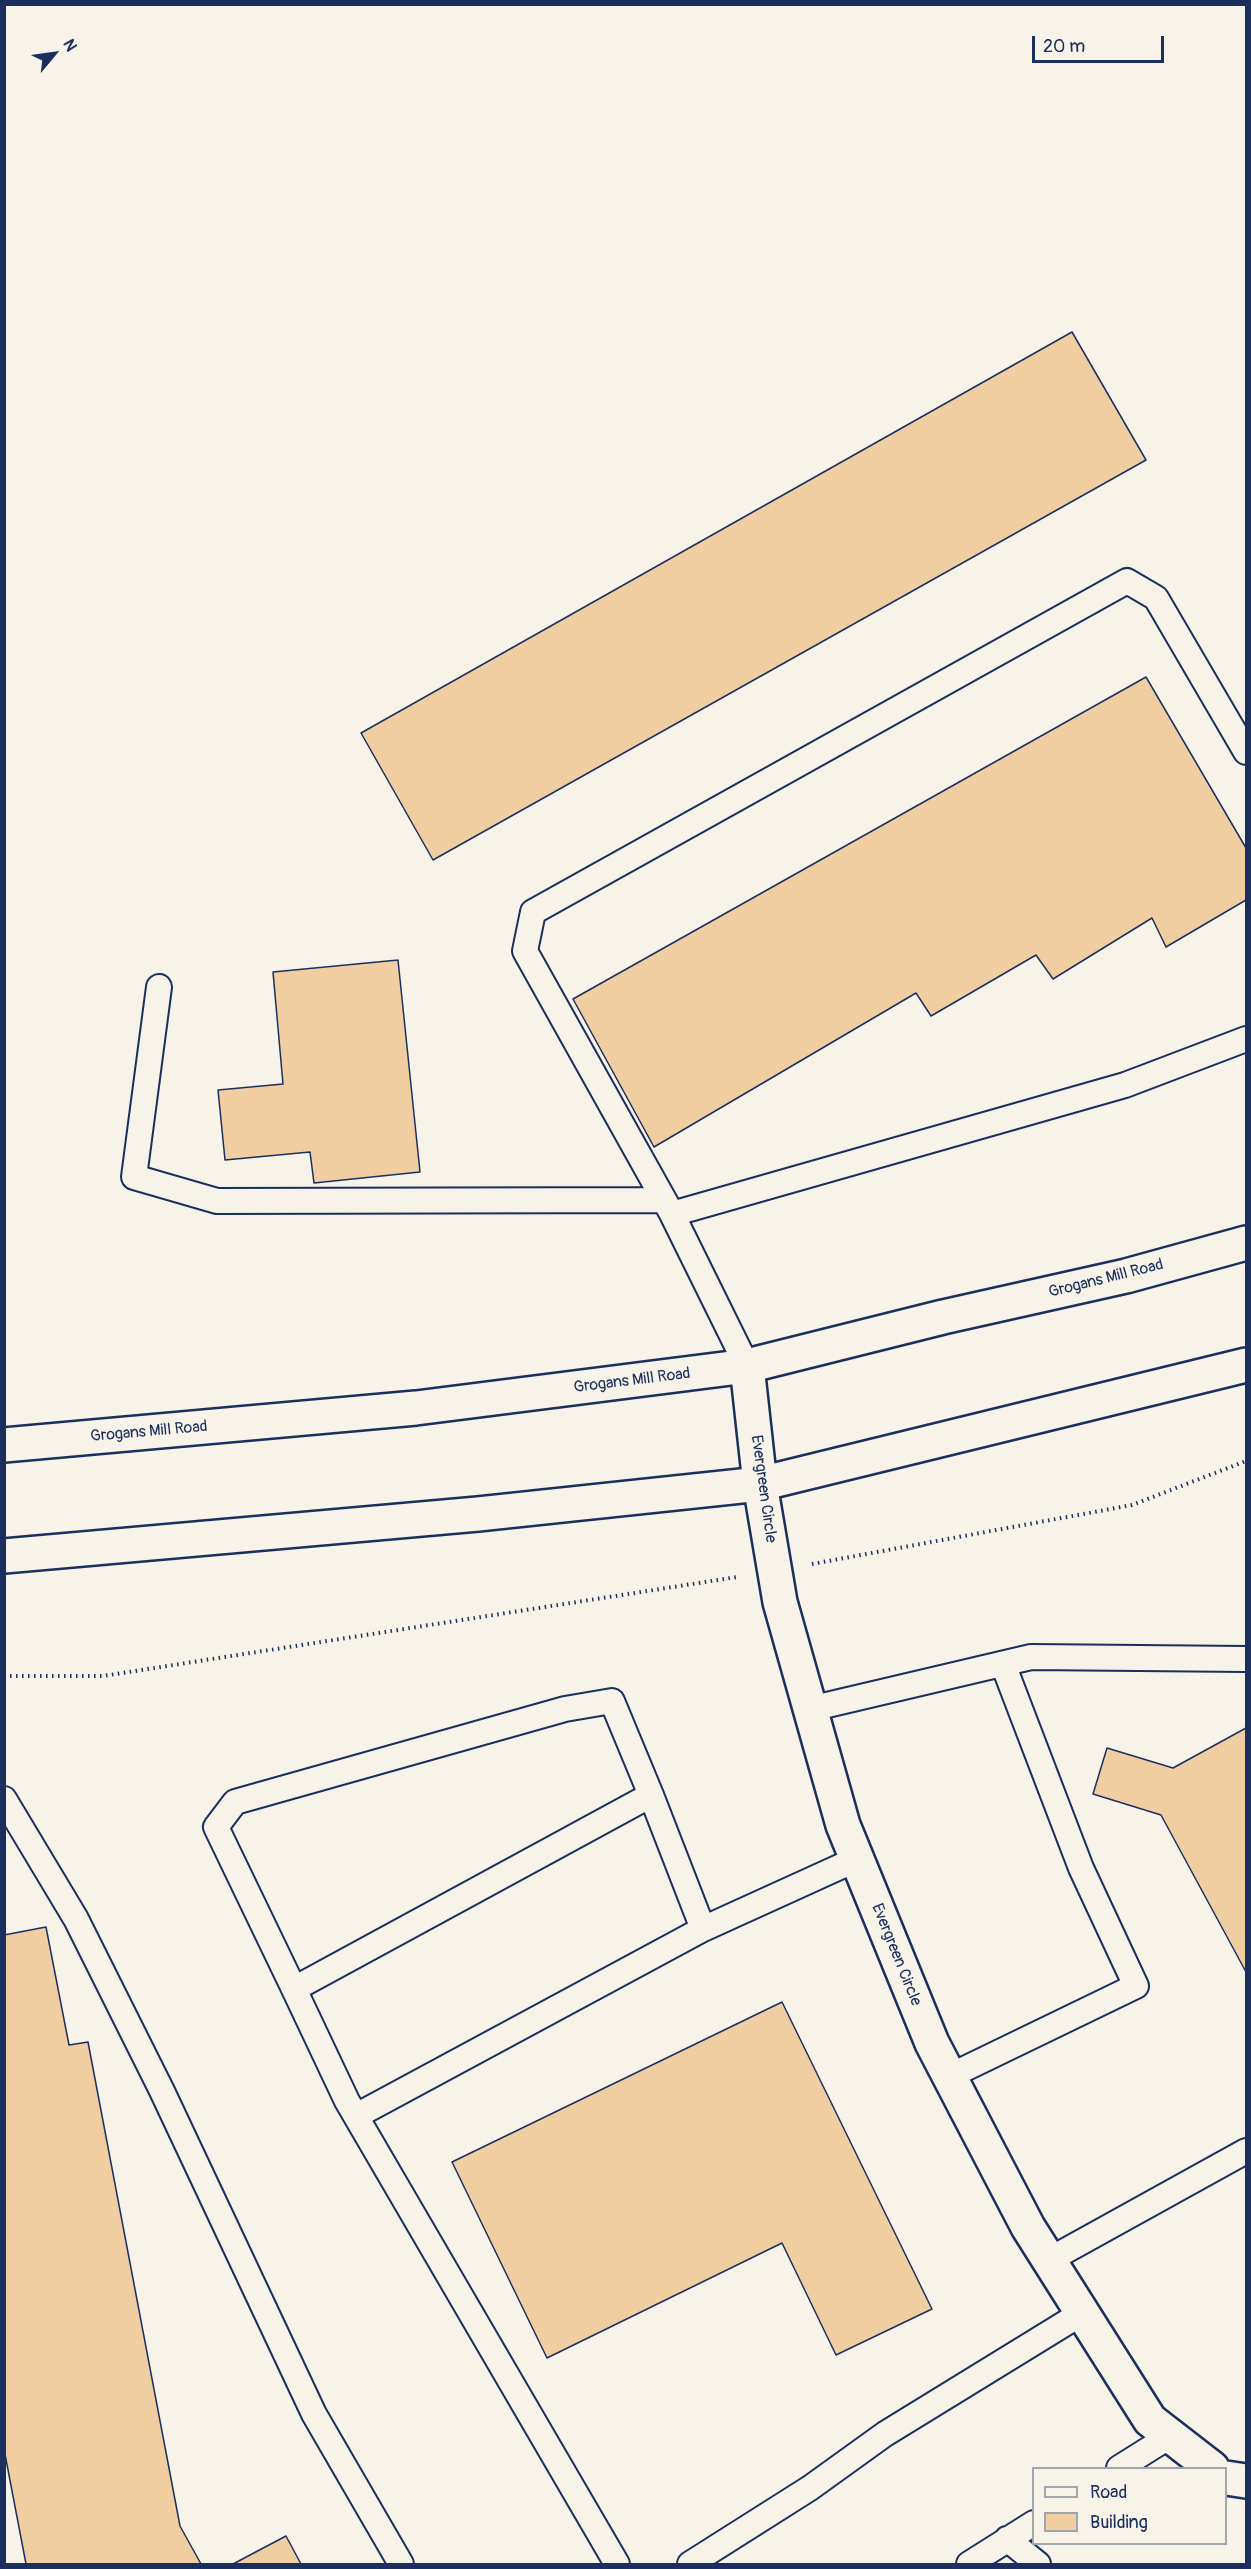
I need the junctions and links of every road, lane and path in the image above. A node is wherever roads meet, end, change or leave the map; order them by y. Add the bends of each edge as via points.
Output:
1 (1246, 752) edge
2 (159, 987) dead end
3 (1246, 1039) edge
4 (668, 1207) junction
5 (1246, 1243) edge
6 (1246, 1365) edge
7 (747, 1366) junction
8 (4, 1445) edge
9 (1246, 1461) edge
10 (760, 1484) junction
11 (4, 1556) edge
12 (775, 1571) junction
13 (1246, 1659) edge
14 (1003, 1664) junction
15 (4, 1677) edge
16 (810, 1709) junction
17 (651, 1795) junction
18 (4, 1798) edge
19 (857, 1859) junction
20 (703, 1929) junction
21 (294, 1989) junction
22 (950, 2076) junction
23 (356, 2116) junction
24 (1246, 2151) edge
25 (1049, 2260) junction
26 (1082, 2313) junction
27 (1170, 2436) junction
28 (1122, 2467) edge
29 (1209, 2467) edge
30 (1227, 2478) edge
31 (1246, 2481) edge
32 (1032, 2524) edge
33 (1007, 2539) junction
34 (401, 2565) edge
35 (617, 2565) edge
36 (690, 2565) edge
37 (969, 2565) edge
38 (1038, 2565) edge

1 - 4 lane via 1156,598 1126,581 533,912 525,951
2 - 4 lane via 134,1177 217,1201
3 - 4 lane via 1125,1085
4 - 7 lane
5 - 7 main road, Grogans Mill Road via 1126,1276
6 - 10 main road
7 - 8 main road, Grogans Mill Road via 416,1407
7 - 10 main road, Evergreen Circle
9 - 12 path via 1132,1505
10 - 11 main road via 478,1514
10 - 12 main road, Evergreen Circle
12 - 15 path via 103,1676
12 - 16 main road, Evergreen Circle
13 - 14 lane via 1031,1657
14 - 16 lane
14 - 22 lane via 1081,1868 1136,1986
16 - 19 main road, Evergreen Circle via 843,1826
17 - 20 lane
17 - 21 lane
17 - 21 lane via 612,1701 566,1709 235,1802 216,1827
18 - 34 lane via 76,1919 314,2414
19 - 20 lane
19 - 22 main road, Evergreen Circle via 932,2043
20 - 23 lane
21 - 23 lane
22 - 25 main road, Evergreen Circle
23 - 35 lane
24 - 25 lane
25 - 26 main road, Evergreen Circle
26 - 27 main road, Evergreen Circle via 1150,2420
26 - 36 lane via 885,2434 810,2488
27 - 28 lane
27 - 29 main road, Evergreen Circle
30 - 31 main road
32 - 33 lane
33 - 37 lane
33 - 38 lane

